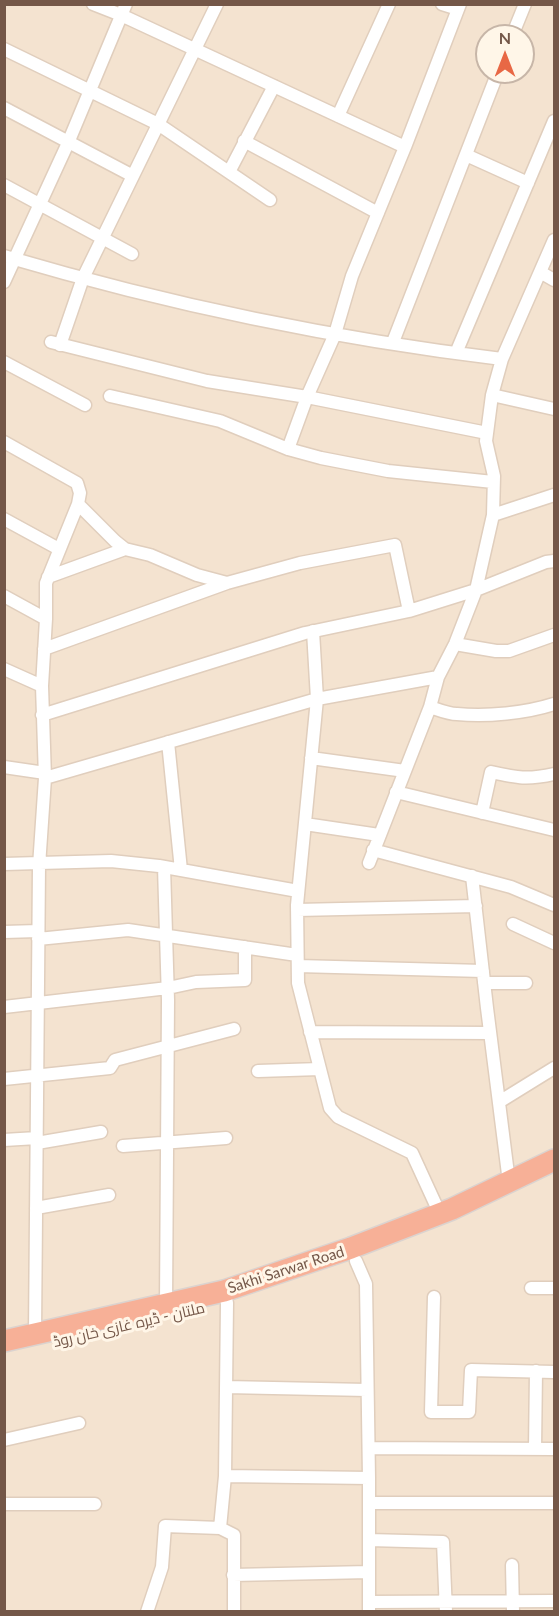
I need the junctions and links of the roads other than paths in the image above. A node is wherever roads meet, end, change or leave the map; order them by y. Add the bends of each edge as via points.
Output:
1 (93, 4) edge
2 (217, 4) edge
3 (389, 4) edge
4 (442, 4) edge
5 (525, 4) edge
6 (459, 7) edge
7 (123, 10) edge
8 (517, 24) edge
9 (195, 48) junction
10 (4, 50) edge
11 (493, 84) edge
12 (274, 86) junction
13 (90, 90) junction
14 (4, 108) edge
15 (338, 116) junction
16 (555, 121) edge
17 (158, 123) junction
18 (244, 141) junction
19 (68, 143) junction
20 (405, 147) junction
21 (466, 155) junction
22 (229, 172) junction
23 (133, 176) junction
24 (528, 183) junction
25 (4, 185) edge
26 (270, 200) dead end
27 (39, 204) junction
28 (378, 213) junction
29 (103, 237) junction
30 (555, 240) edge
31 (132, 254) dead end
32 (10, 257) edge
33 (540, 272) junction
34 (83, 278) junction
35 (555, 280) edge
36 (4, 282) edge
37 (335, 334) junction
38 (393, 342) junction
39 (456, 353) junction
40 (502, 359) junction
41 (4, 362) edge
42 (492, 395) junction
43 (110, 396) dead end
44 (307, 397) junction
45 (85, 405) dead end
46 (555, 409) edge
47 (487, 434) junction
48 (4, 442) edge
49 (288, 449) junction
50 (493, 482) junction
51 (554, 498) edge
52 (78, 504) junction
53 (493, 515) junction
54 (4, 519) edge
55 (59, 549) junction
56 (125, 549) junction
57 (555, 561) edge
58 (48, 577) junction
59 (227, 583) junction
60 (476, 590) junction
61 (4, 596) edge
62 (409, 611) junction
63 (46, 619) junction
64 (313, 631) junction
65 (555, 635) edge
66 (455, 644) junction
67 (44, 649) junction
68 (4, 669) edge
69 (438, 677) junction
70 (42, 686) junction
71 (317, 699) junction
72 (555, 704) edge
73 (430, 707) junction
74 (42, 715) junction
75 (168, 742) junction
76 (311, 758) junction
77 (4, 767) edge
78 (405, 771) junction
79 (555, 774) edge
80 (45, 775) junction
81 (396, 792) junction
82 (482, 813) junction
83 (305, 824) junction
84 (555, 830) edge
85 (379, 835) junction
86 (373, 850) junction
87 (39, 862) junction
88 (369, 863) dead end
89 (4, 864) edge
90 (164, 867) junction
91 (182, 870) junction
92 (472, 876) junction
93 (298, 891) junction
94 (555, 904) edge
95 (476, 906) junction
96 (297, 910) junction
97 (513, 924) dead end
98 (4, 932) edge
99 (38, 935) junction
100 (166, 935) junction
101 (555, 943) edge
102 (245, 947) junction
103 (298, 961) junction
104 (483, 977) junction
105 (526, 983) dead end
106 (168, 988) junction
107 (38, 1003) junction
108 (4, 1007) edge
109 (234, 1029) dead end
110 (310, 1032) junction
111 (490, 1033) junction
112 (167, 1046) junction
113 (320, 1068) junction
114 (555, 1068) edge
115 (258, 1071) dead end
116 (37, 1074) junction
117 (4, 1079) edge
118 (499, 1102) junction
119 (101, 1132) dead end
120 (226, 1138) dead end
121 (4, 1140) edge
122 (37, 1141) junction
123 (167, 1142) junction
124 (123, 1146) dead end
125 (554, 1165) edge
126 (510, 1182) junction
127 (109, 1195) dead end
128 (36, 1208) junction
129 (440, 1214) junction
130 (356, 1261) junction
131 (531, 1288) dead end
132 (555, 1288) edge
133 (226, 1297) junction
134 (434, 1297) dead end
135 (166, 1304) junction
136 (35, 1333) junction
137 (4, 1341) edge
138 (4, 1354) edge
139 (536, 1371) junction
140 (555, 1371) edge
141 (226, 1387) junction
142 (368, 1390) junction
143 (80, 1423) dead end
144 (4, 1440) edge
145 (369, 1448) junction
146 (535, 1449) junction
147 (555, 1449) edge
148 (225, 1476) junction
149 (369, 1478) junction
150 (369, 1503) junction
151 (555, 1503) edge
152 (4, 1504) edge
153 (95, 1504) dead end
154 (220, 1528) junction
155 (369, 1540) junction
156 (512, 1565) dead end
157 (369, 1572) junction
158 (233, 1575) junction
159 (555, 1601) edge
160 (513, 1606) edge
161 (369, 1607) edge
162 (446, 1607) edge
163 (147, 1611) edge
164 (234, 1611) edge

1 - 7 street
2 - 9 street
3 - 15 street
4 - 6 street
5 - 8 street
6 - 20 street
7 - 9 street
7 - 13 street
9 - 12 street
9 - 17 street
10 - 13 street
11 - 21 street
12 - 15 street
12 - 18 street
13 - 17 street
13 - 19 street
14 - 19 street
15 - 20 street
16 - 24 street
17 - 22 street
17 - 23 street
18 - 22 street
18 - 28 street
19 - 23 street
19 - 27 street
20 - 28 street
21 - 24 street
21 - 38 street
22 - 26 street
23 - 29 street
24 - 39 street
25 - 27 street
27 - 29 street
27 - 32 street
28 - 37 street via 352,276
29 - 31 street
29 - 34 street
30 - 33 street
32 - 34 street
32 - 36 street
33 - 35 street
33 - 40 street
34 - 37 street via 204,309
34 - 44 street via 56,344 207,381
37 - 38 street
37 - 44 street
38 - 39 street
39 - 40 street
40 - 42 street
41 - 45 street
42 - 46 street
42 - 47 street
43 - 49 street via 220,421
44 - 47 street
44 - 49 street
47 - 50 street
48 - 52 street via 77,483
49 - 50 street via 388,471
50 - 53 street
51 - 53 street
52 - 55 street
52 - 56 street
53 - 60 street
54 - 55 street
55 - 58 street
56 - 58 street
56 - 59 street
57 - 60 street
58 - 63 street
59 - 62 street via 300,563 395,545
59 - 67 street
60 - 62 street
60 - 66 street
61 - 63 street
62 - 64 street
63 - 67 street
64 - 71 street
64 - 74 street
65 - 66 street via 509,651
66 - 69 street
67 - 70 street
68 - 70 street
69 - 71 street
69 - 73 street
70 - 74 street
71 - 75 street
71 - 76 street
72 - 73 street via 521,712 477,714 456,714
73 - 78 street
74 - 80 street
75 - 80 street
75 - 91 street
76 - 78 street
76 - 83 street
77 - 80 street
78 - 81 street
79 - 82 street via 521,779 491,772
80 - 87 street
81 - 82 street
81 - 85 street
82 - 84 street
83 - 85 street
83 - 93 street
85 - 86 street
86 - 88 street
86 - 92 street
87 - 89 street
87 - 90 street via 111,861
87 - 99 street
90 - 91 street
90 - 100 street
91 - 93 street
92 - 94 street
92 - 95 street
93 - 96 street
95 - 96 street
95 - 104 street
96 - 103 street
97 - 101 street
98 - 99 street
99 - 100 street via 128,930
99 - 107 street
100 - 102 street
100 - 106 street
102 - 103 street
102 - 106 street via 245,980 196,982
103 - 104 street
103 - 110 street via 298,983
104 - 105 street
104 - 111 street
106 - 107 street
106 - 112 street
107 - 108 street
107 - 116 street
109 - 112 street
110 - 111 street
110 - 113 street
111 - 118 street
112 - 116 street via 116,1060 110,1068
112 - 123 street
113 - 115 street
113 - 129 street via 330,1108 338,1117 412,1153
114 - 118 street
116 - 117 street
116 - 122 street
118 - 126 street
119 - 122 street
120 - 123 street
121 - 122 street
122 - 128 street
123 - 124 street
123 - 135 street
125 - 126 highway, Sakhi Sarwar Road
125 - 130 highway, ملتان - ڈیرہ غازی خان روڈ via 476,1214
126 - 129 highway, Sakhi Sarwar Road
127 - 128 street
128 - 136 street
129 - 133 highway, Sakhi Sarwar Road
130 - 133 highway, ملتان - ڈیرہ غازی خان روڈ
130 - 142 street via 366,1284
131 - 132 street
133 - 135 highway, Sakhi Sarwar Road
133 - 138 highway, ملتان - ڈیرہ غازی خان روڈ
133 - 141 street
134 - 139 street via 431,1412 470,1412 471,1370
135 - 136 highway, Sakhi Sarwar Road
136 - 137 highway, Sakhi Sarwar Road
139 - 140 street
139 - 146 street
141 - 142 street
141 - 148 street
142 - 145 street
143 - 144 street
145 - 146 street
145 - 149 street
146 - 147 street
148 - 149 street
148 - 154 street
149 - 150 street
150 - 151 street
150 - 155 street
152 - 153 street
154 - 158 street via 234,1535
154 - 163 street via 165,1526 162,1567
155 - 157 street
155 - 162 street via 443,1542
156 - 160 street
157 - 158 street
157 - 161 street
158 - 164 street
159 - 160 street
160 - 162 street
161 - 162 street

